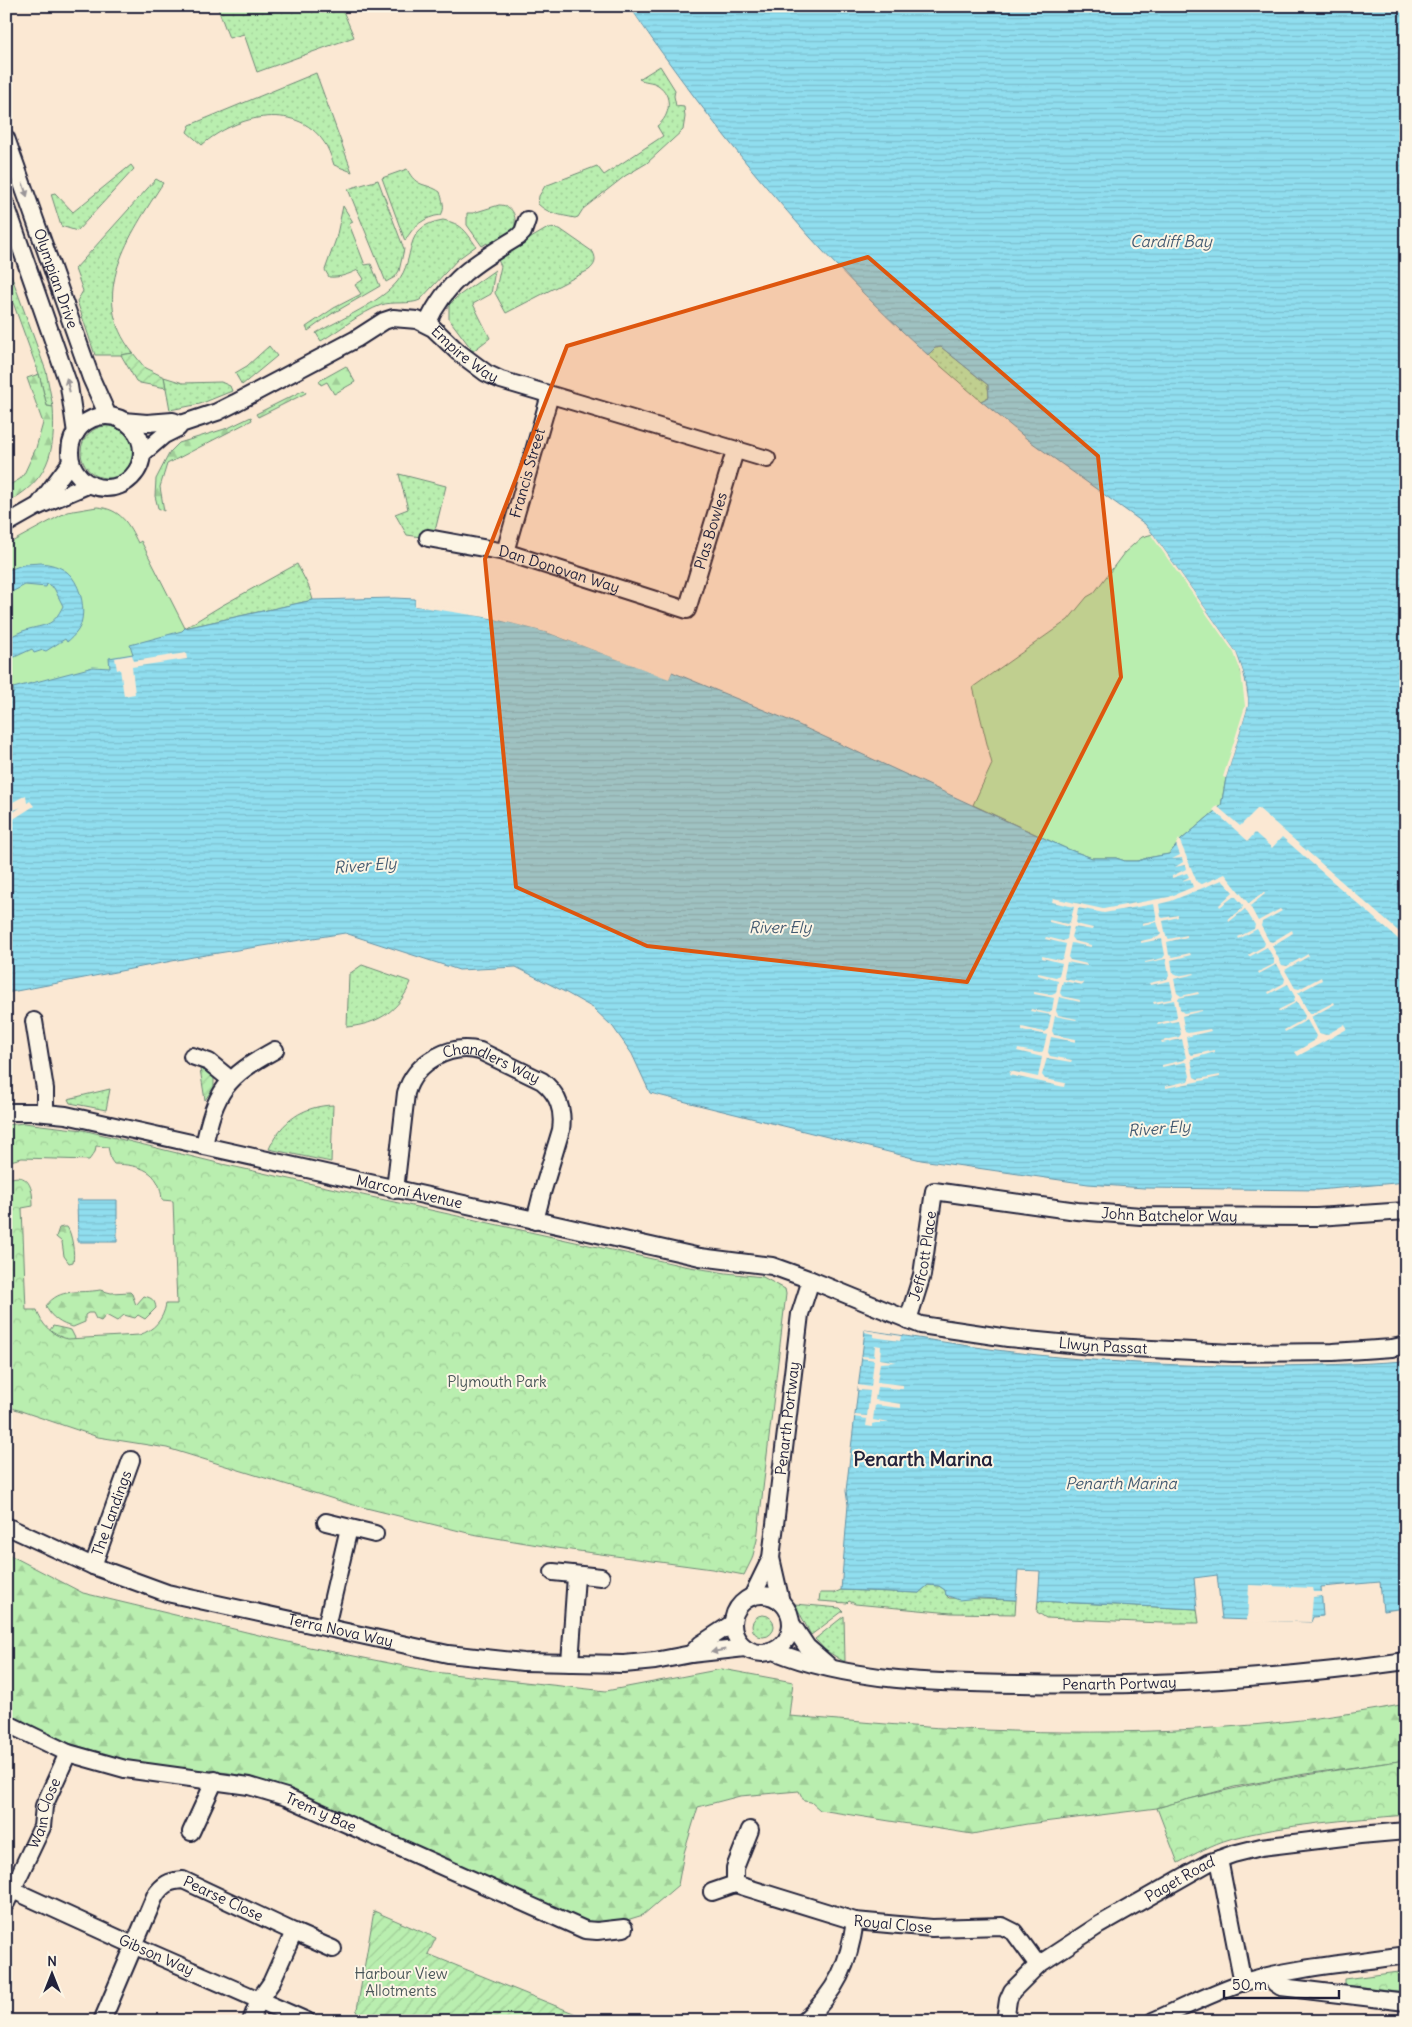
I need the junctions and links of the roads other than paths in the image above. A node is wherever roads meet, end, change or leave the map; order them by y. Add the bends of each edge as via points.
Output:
1 (6, 138) edge
2 (6, 205) edge
3 (527, 220) dead end
4 (427, 324) junction
5 (550, 395) junction
6 (116, 419) junction
7 (181, 424) junction
8 (76, 433) junction
9 (735, 451) junction
10 (142, 454) junction
11 (766, 459) dead end
12 (71, 462) junction
13 (90, 484) junction
14 (36, 507) junction
15 (6, 524) edge
16 (428, 538) dead end
17 (506, 552) junction
18 (687, 610) joint
19 (34, 1021) dead end
20 (275, 1050) dead end
21 (192, 1056) dead end
22 (231, 1080) junction
23 (6, 1112) edge
24 (45, 1112) junction
25 (204, 1146) junction
26 (395, 1190) junction
27 (934, 1191) joint
28 (1406, 1211) edge
29 (535, 1220) junction
30 (811, 1280) junction
31 (908, 1320) junction
32 (1406, 1345) edge
33 (131, 1460) dead end
34 (326, 1522) dead end
35 (6, 1526) edge
36 (349, 1528) junction
37 (375, 1534) dead end
38 (771, 1558) junction
39 (92, 1566) junction
40 (553, 1572) dead end
41 (576, 1576) junction
42 (601, 1577) dead end
43 (752, 1597) junction
44 (782, 1602) junction
45 (732, 1623) junction
46 (791, 1623) junction
47 (326, 1627) junction
48 (745, 1648) junction
49 (774, 1651) junction
50 (690, 1654) junction
51 (1406, 1661) edge
52 (570, 1664) junction
53 (832, 1669) junction
54 (6, 1723) edge
55 (68, 1753) junction
56 (215, 1780) junction
57 (750, 1830) dead end
58 (1406, 1831) edge
59 (191, 1832) dead end
60 (1219, 1858) junction
61 (735, 1884) junction
62 (712, 1892) dead end
63 (8, 1893) edge
64 (855, 1921) junction
65 (624, 1928) dead end
66 (294, 1932) junction
67 (133, 1945) junction
68 (333, 1949) dead end
69 (1406, 1955) edge
70 (1038, 1965) junction
71 (1270, 1976) junction
72 (1242, 1983) junction
73 (259, 2000) junction
74 (1406, 2002) edge
75 (1161, 2019) edge
76 (102, 2021) edge
77 (251, 2021) edge
78 (307, 2021) edge
79 (804, 2021) edge
80 (1004, 2021) edge

1 -> 6 street, Olympian Drive via 91,378
8 -> 2 street, Olympian Drive via 70,386
3 - 4 street via 518,237 469,268 450,287 434,307
4 - 5 street, Empire Way via 486,373
4 - 7 street, Empire Way via 400,317 384,321 254,394 217,412
5 - 9 street, Empire Way
5 - 17 street, Francis Street
6 - 7 street, Empire Way
6 - 8 street via 98,417
6 - 10 street via 134,429
7 - 10 street, Empire Way
8 - 12 street via 70,452
9 - 11 street, Empire Way
9 - 18 street, Plas Bowles
10 - 13 street via 138,469 124,483 106,488
12 - 13 street via 82,479
12 - 14 street
13 - 14 street
14 - 15 street
16 - 17 street, Dan Donovan Way
17 - 18 street, Dan Donovan Way
19 - 24 street via 45,1089
20 - 22 street via 242,1069
21 - 22 street via 209,1062
22 - 25 street via 212,1111
23 - 24 street, Marconi Avenue
24 - 25 street, Marconi Avenue
25 - 26 street, Marconi Avenue
26 - 29 street, Marconi Avenue
26 - 29 street, Chandlers Way via 408,1085 436,1057 456,1049 471,1049 542,1081 560,1105 562,1130
27 - 28 street, John Batchelor Way via 1078,1211 1141,1216 1317,1217
27 - 31 street, Jeffcott Place via 922,1275
29 - 30 street, Marconi Avenue via 700,1258 766,1265
30 - 31 street, Llwyn Passat
30 - 38 street, Penarth Portway via 800,1314
31 - 32 street, Llwyn Passat via 933,1328 1017,1339 1196,1352 1333,1352
33 - 39 street, The Landings
34 - 36 street
35 - 39 street, Terra Nova Way
36 - 37 street
36 - 47 street
38 - 43 street, Penarth Portway
38 - 44 street, Penarth Portway
39 - 47 street, Terra Nova Way via 167,1593
40 - 41 street
41 - 42 street
41 - 52 street
43 - 44 street via 770,1596
43 - 45 street via 737,1609
44 - 46 street
45 - 48 street via 735,1635
45 - 50 street, Terra Nova Way
46 - 49 street via 787,1640
46 - 53 street, Penarth Portway via 807,1647
47 - 52 street, Terra Nova Way via 470,1658
48 - 49 street via 759,1653
48 -> 50 street, Terra Nova Way
49 - 53 street, Penarth Portway
50 - 52 street, Terra Nova Way via 640,1663
51 - 53 street, Penarth Portway via 1234,1679 1111,1686 966,1683 851,1674
54 - 55 street, Trem y Bae
55 - 56 street, Trem y Bae via 125,1769
55 - 63 street, Wain Close via 44,1806 42,1827
56 - 59 street
56 - 65 street, Trem y Bae via 249,1786 310,1806 585,1930
57 - 61 street via 735,1868
58 - 60 street, Paget Road via 1277,1845
60 - 70 street, Paget Road via 1189,1872
60 - 72 street
61 - 62 street
61 - 64 street, Royal Close
63 - 67 street, Gibson Way
64 - 70 street, Royal Close via 932,1928 1002,1926 1014,1932
64 - 79 street via 852,1943 841,1976 823,2002
66 - 67 street, Pearse Close via 183,1880 170,1881 161,1887
66 - 68 street, Pearse Close
66 - 73 street via 271,1983
67 - 73 street, Gibson Way
67 - 76 street, Pearse Close
69 - 71 street
70 - 80 street, Paget Road via 1012,1991
71 - 72 street
71 - 74 street via 1282,1986
72 - 75 street
73 - 77 street
73 - 78 street, Gibson Way

